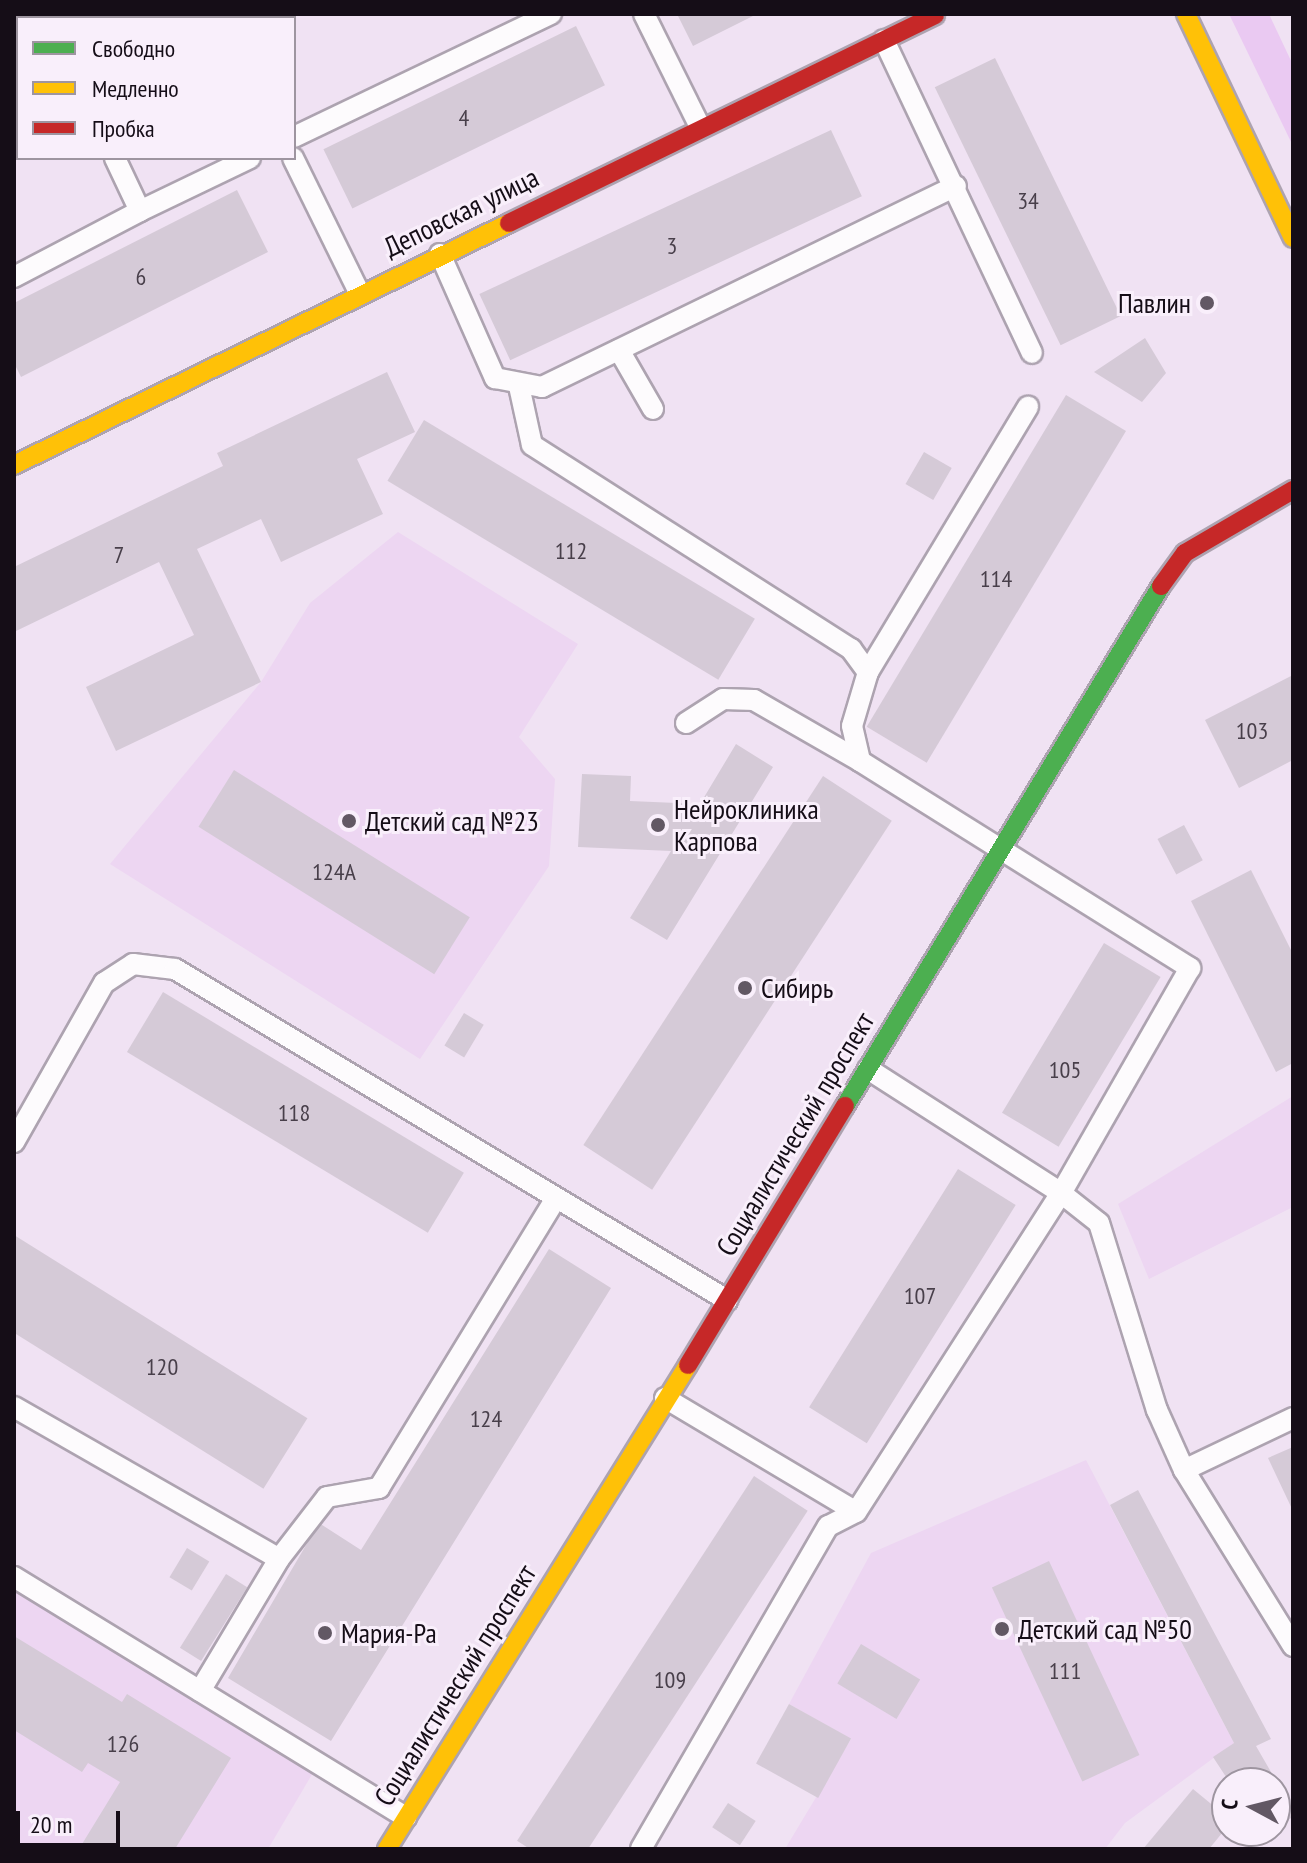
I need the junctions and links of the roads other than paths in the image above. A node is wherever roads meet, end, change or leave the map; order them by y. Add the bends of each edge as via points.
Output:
1 (551, 14) edge
2 (644, 14) edge
3 (1186, 14) edge
4 (935, 15) edge
5 (884, 40) junction
6 (700, 127) junction
7 (296, 136) edge
8 (116, 160) edge
9 (246, 160) edge
10 (294, 160) edge
11 (956, 186) junction
12 (140, 211) junction
13 (1293, 238) edge
14 (439, 253) junction
15 (14, 277) edge
16 (359, 292) junction
17 (619, 350) junction
18 (1032, 353) dead end
19 (519, 386) junction
20 (1028, 407) dead end
21 (653, 409) dead end
22 (14, 465) edge
23 (1293, 490) edge
24 (868, 672) junction
25 (686, 723) dead end
26 (860, 761) junction
27 (999, 850) junction
28 (868, 1069) junction
29 (14, 1142) edge
30 (1061, 1193) junction
31 (554, 1201) junction
32 (727, 1300) junction
33 (665, 1398) junction
34 (14, 1407) edge
35 (1293, 1418) edge
36 (1184, 1470) junction
37 (856, 1512) junction
38 (279, 1559) junction
39 (14, 1577) edge
40 (1293, 1646) edge
41 (200, 1691) junction
42 (406, 1817) junction
43 (387, 1849) edge
44 (641, 1849) edge

1 - 7 lane
2 - 6 lane
3 - 13 street
4 - 5 street, Деповская улица
5 - 6 street, Деповская улица
5 - 11 lane
6 - 14 street, Деповская улица
8 - 12 lane
9 - 12 lane
10 - 16 lane
11 - 17 lane
11 - 18 lane
12 - 15 lane
14 - 16 street, Деповская улица
14 - 19 lane via 495,378
16 - 22 street, Деповская улица
17 - 19 lane via 542,387
17 - 21 lane
19 - 24 lane via 532,445 809,619 851,649
20 - 24 lane
23 - 27 street, Социалистический проспект via 1185,553 1149,602
24 - 26 lane via 852,726
25 - 26 lane via 723,699 754,700
26 - 27 lane
27 - 28 street, Социалистический проспект
27 - 30 lane via 1190,968
28 - 30 lane
28 - 32 street, Социалистический проспект
29 - 31 lane via 104,983 133,964 175,969
30 - 36 lane via 1099,1223 1157,1410
30 - 37 lane
31 - 32 lane
31 - 38 lane via 379,1488 327,1497
32 - 33 street, Социалистический проспект
33 - 37 lane
33 - 42 street, Социалистический проспект
34 - 38 lane
35 - 36 lane
36 - 40 lane
37 - 44 lane via 828,1526
38 - 41 lane
39 - 41 lane
41 - 42 lane
42 - 43 street, Социалистический проспект

